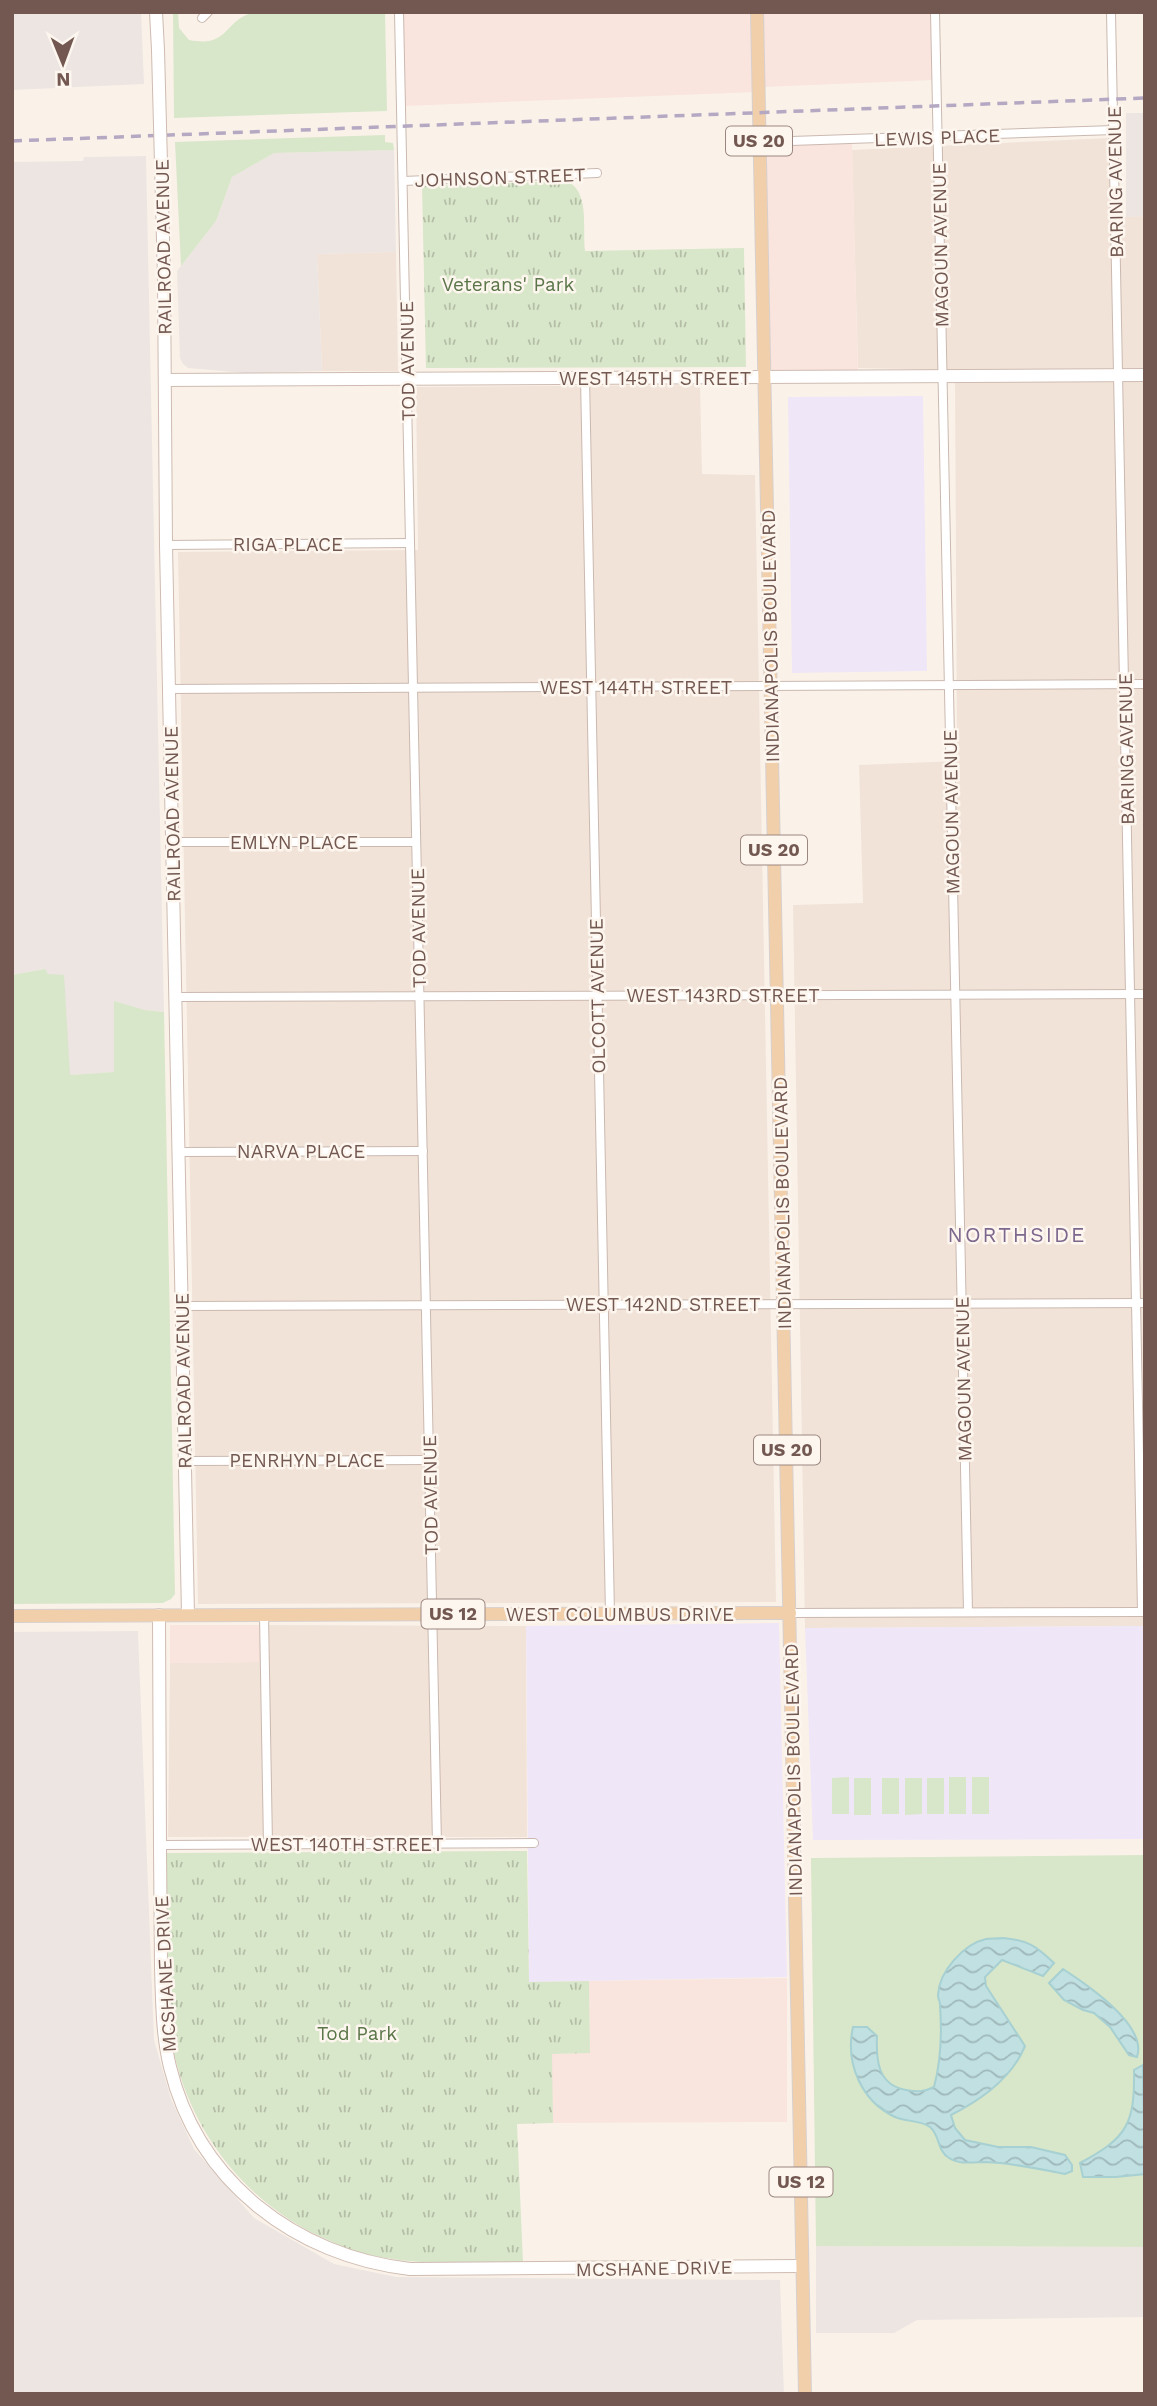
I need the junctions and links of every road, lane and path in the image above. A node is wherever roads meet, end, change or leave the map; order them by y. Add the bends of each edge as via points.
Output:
1 (156, 12) edge
2 (399, 12) edge
3 (757, 12) edge
4 (935, 12) edge
5 (1111, 12) edge
6 (1114, 131) junction
7 (938, 137) junction
8 (759, 142) junction
9 (597, 173) dead end
10 (403, 181) junction
11 (1119, 375) junction
12 (1145, 375) edge
13 (943, 376) junction
14 (764, 377) junction
15 (585, 378) junction
16 (407, 379) junction
17 (165, 380) junction
18 (411, 543) junction
19 (166, 545) junction
20 (1124, 684) junction
21 (1145, 684) edge
22 (949, 686) junction
23 (591, 687) junction
24 (771, 687) junction
25 (414, 688) junction
26 (169, 689) junction
27 (172, 842) junction
28 (416, 842) junction
29 (955, 994) junction
30 (1131, 994) junction
31 (1145, 994) edge
32 (777, 995) junction
33 (419, 996) junction
34 (597, 996) junction
35 (176, 997) junction
36 (423, 1151) junction
37 (178, 1152) junction
38 (961, 1303) junction
39 (1141, 1303) edge
40 (603, 1304) junction
41 (784, 1304) junction
42 (426, 1305) junction
43 (182, 1306) junction
44 (429, 1460) junction
45 (185, 1461) junction
46 (968, 1612) junction
47 (1143, 1612) edge
48 (790, 1613) junction
49 (432, 1614) junction
50 (610, 1614) junction
51 (159, 1615) junction
52 (188, 1615) junction
53 (264, 1615) junction
54 (12, 1616) edge
55 (534, 1843) dead end
56 (268, 1844) junction
57 (437, 1844) junction
58 (160, 1845) junction
59 (802, 2266) junction
60 (805, 2394) edge

1 - 17 street, RAILROAD AVENUE, bridge
2 - 10 street, TOD AVENUE
3 - 8 main road, INDIANAPOLIS BOULEVARD / US 20
4 - 7 street, MAGOUN AVENUE
5 - 6 street, BARING AVENUE
6 - 7 street, LEWIS PLACE
6 - 11 street, BARING AVENUE
7 - 8 street, LEWIS PLACE
7 - 13 street, MAGOUN AVENUE
8 - 14 main road, INDIANAPOLIS BOULEVARD / US 20
9 - 10 street, JOHNSON STREET
10 - 16 street, TOD AVENUE
11 - 12 street, WEST 145TH STREET
11 - 13 street, WEST 145TH STREET
11 - 20 street, BARING AVENUE
13 - 14 street, WEST 145TH STREET
13 - 22 street, MAGOUN AVENUE
14 - 15 street, WEST 145TH STREET
14 - 24 main road, INDIANAPOLIS BOULEVARD / US 20
15 - 16 street, WEST 145TH STREET
15 - 23 street, OLCOTT AVENUE
16 - 17 street, WEST 145TH STREET
16 - 18 street, TOD AVENUE
17 - 19 street, RAILROAD AVENUE
18 - 19 street, RIGA PLACE
18 - 25 street, TOD AVENUE
19 - 26 street, RAILROAD AVENUE
20 - 21 street, WEST 144TH STREET
20 - 22 street, WEST 144TH STREET
20 - 30 street, BARING AVENUE
22 - 24 street, WEST 144TH STREET
22 - 29 street, MAGOUN AVENUE
23 - 24 street, WEST 144TH STREET
23 - 25 street, WEST 144TH STREET
23 - 34 street, OLCOTT AVENUE
24 - 32 main road, INDIANAPOLIS BOULEVARD / US 20
25 - 26 street, WEST 144TH STREET
25 - 28 street, TOD AVENUE
26 - 27 street, RAILROAD AVENUE
27 - 28 street, EMLYN PLACE
27 - 35 street, RAILROAD AVENUE
28 - 33 street, TOD AVENUE
29 - 30 street, WEST 143RD STREET
29 - 32 street, WEST 143RD STREET
29 - 38 street, MAGOUN AVENUE
30 - 31 street, WEST 143RD STREET
30 - 39 street, BARING AVENUE
32 - 34 street, WEST 143RD STREET
32 - 41 main road, INDIANAPOLIS BOULEVARD / US 20
33 - 34 street, WEST 143RD STREET
33 - 35 street, WEST 143RD STREET
33 - 36 street, TOD AVENUE
34 - 40 street, OLCOTT AVENUE
35 - 37 street, RAILROAD AVENUE
36 - 37 street, NARVA PLACE
36 - 42 street, TOD AVENUE
37 - 43 street, RAILROAD AVENUE
38 - 39 street, WEST 142ND STREET
38 - 41 street, WEST 142ND STREET
38 - 46 street, MAGOUN AVENUE
39 - 47 street, BARING AVENUE
40 - 41 street, WEST 142ND STREET
40 - 42 street, WEST 142ND STREET
40 - 50 street, OLCOTT AVENUE
41 - 48 main road, INDIANAPOLIS BOULEVARD / US 20
42 - 43 street, WEST 142ND STREET
42 - 44 street, TOD AVENUE
43 - 45 street, RAILROAD AVENUE
44 - 45 street, PENRHYN PLACE
44 - 49 street, TOD AVENUE
45 - 52 street, RAILROAD AVENUE
46 - 47 street, WEST COLUMBUS DRIVE
46 - 48 street, WEST COLUMBUS DRIVE
48 - 50 main road, WEST COLUMBUS DRIVE / US 12
48 - 59 main road, INDIANAPOLIS BOULEVARD / US 12
49 - 50 main road, WEST COLUMBUS DRIVE / US 12
49 - 53 main road, WEST COLUMBUS DRIVE / US 12
49 - 57 street, TOD AVENUE
51 - 52 main road, WEST COLUMBUS DRIVE / US 12
51 - 54 main road, WEST COLUMBUS DRIVE / US 12
51 - 58 street, MCSHANE DRIVE
52 - 53 main road, WEST COLUMBUS DRIVE / US 12
53 - 56 street
55 - 57 street, WEST 140TH STREET
56 - 57 street, WEST 140TH STREET
56 - 58 street, WEST 140TH STREET
58 - 59 street, MCSHANE DRIVE via 162,2010 175,2083 191,2120 223,2170 251,2202 285,2227 342,2255 410,2269
59 - 60 main road, INDIANAPOLIS BOULEVARD / US 12

